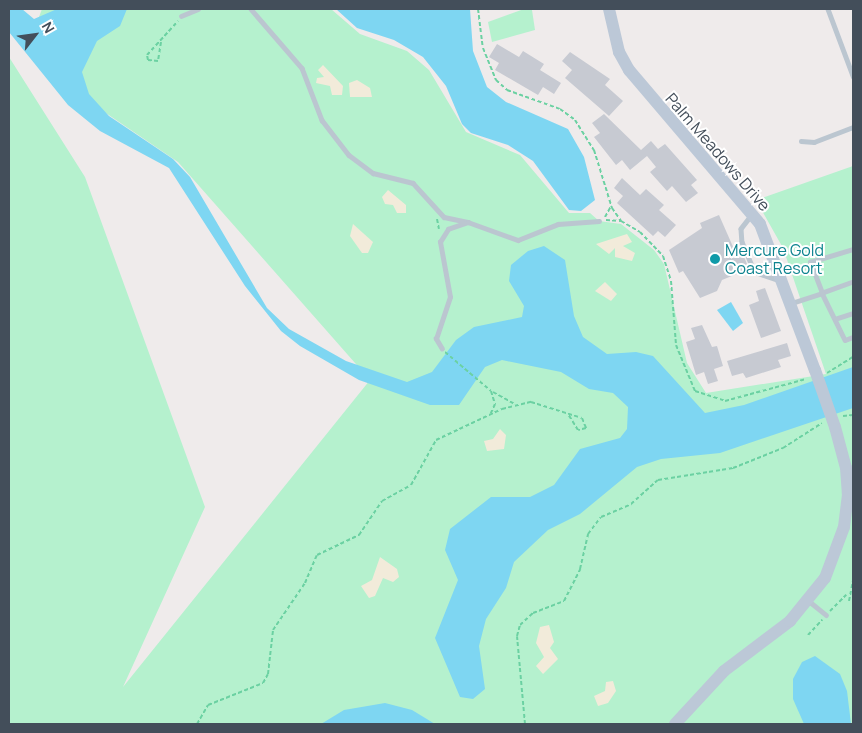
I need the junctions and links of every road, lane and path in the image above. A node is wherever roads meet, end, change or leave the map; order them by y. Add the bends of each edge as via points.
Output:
1 (198, 9) edge
2 (250, 9) edge
3 (478, 9) edge
4 (609, 9) edge
5 (828, 9) edge
6 (181, 16) joint
7 (162, 42) junction
8 (853, 76) edge
9 (853, 127) edge
10 (801, 141) dead end
11 (611, 205) junction
12 (432, 208) junction
13 (752, 214) junction
14 (599, 221) junction
15 (621, 221) junction
16 (468, 222) junction
17 (440, 242) junction
18 (853, 249) edge
19 (784, 281) junction
20 (853, 282) edge
21 (822, 293) junction
22 (792, 303) junction
23 (853, 313) edge
24 (835, 319) junction
25 (853, 337) edge
26 (442, 349) joint
27 (853, 357) edge
28 (816, 374) junction
29 (490, 391) junction
30 (516, 404) junction
31 (568, 414) junction
32 (853, 415) edge
33 (489, 417) junction
34 (831, 422) junction
35 (853, 581) edge
36 (809, 601) junction
37 (849, 601) dead end
38 (826, 615) dead end
39 (196, 724) edge
40 (525, 724) edge
41 (675, 724) edge

1 - 6 lane
2 - 12 lane via 302,68 322,120 349,155 372,173 413,183
3 - 11 path via 483,48 496,80 507,90 560,109 575,120 594,150
4 - 13 street, Palm Meadows Drive via 619,52 629,70
5 - 8 lane
6 - 7 path
7 - 7 path via 158,60 148,60 147,55
9 - 10 lane via 814,142
11 - 14 path
11 - 15 path
12 - 16 lane via 444,217
12 - 17 path
13 - 19 street, Palm Meadows Drive
13 - 19 lane via 742,236 755,272 763,278
14 - 15 path
14 - 16 lane via 558,224 518,240
15 - 28 path via 640,232 665,261 671,281 676,344 695,391 725,401
16 - 17 lane via 448,229
17 - 26 lane via 450,297 436,339
18 - 21 lane via 810,262
19 - 22 street, Palm Meadows Drive
20 - 21 lane
21 - 22 lane
21 - 24 lane
22 - 28 street, Palm Meadows Drive
23 - 24 lane
24 - 25 lane via 845,340
26 - 29 path
27 - 28 path
28 - 34 street, Palm Meadows Drive, bridge
29 - 30 path
29 - 33 path via 494,404
30 - 31 path via 546,404
30 - 33 path
31 - 31 path via 578,430 586,428 586,420
32 - 34 path
33 - 39 path via 436,440 411,485 382,501 358,536 317,555 305,583 273,630 268,674 263,683 208,704
34 - 36 street, Palm Meadows Drive via 846,468 844,527 825,578
34 - 40 path via 783,448 733,468 658,480 631,504 601,517 588,534 580,569 564,601 533,613 520,625 517,636 527,704
35 - 37 path
36 - 38 lane
36 - 41 street, Palm Meadows Drive via 724,671

